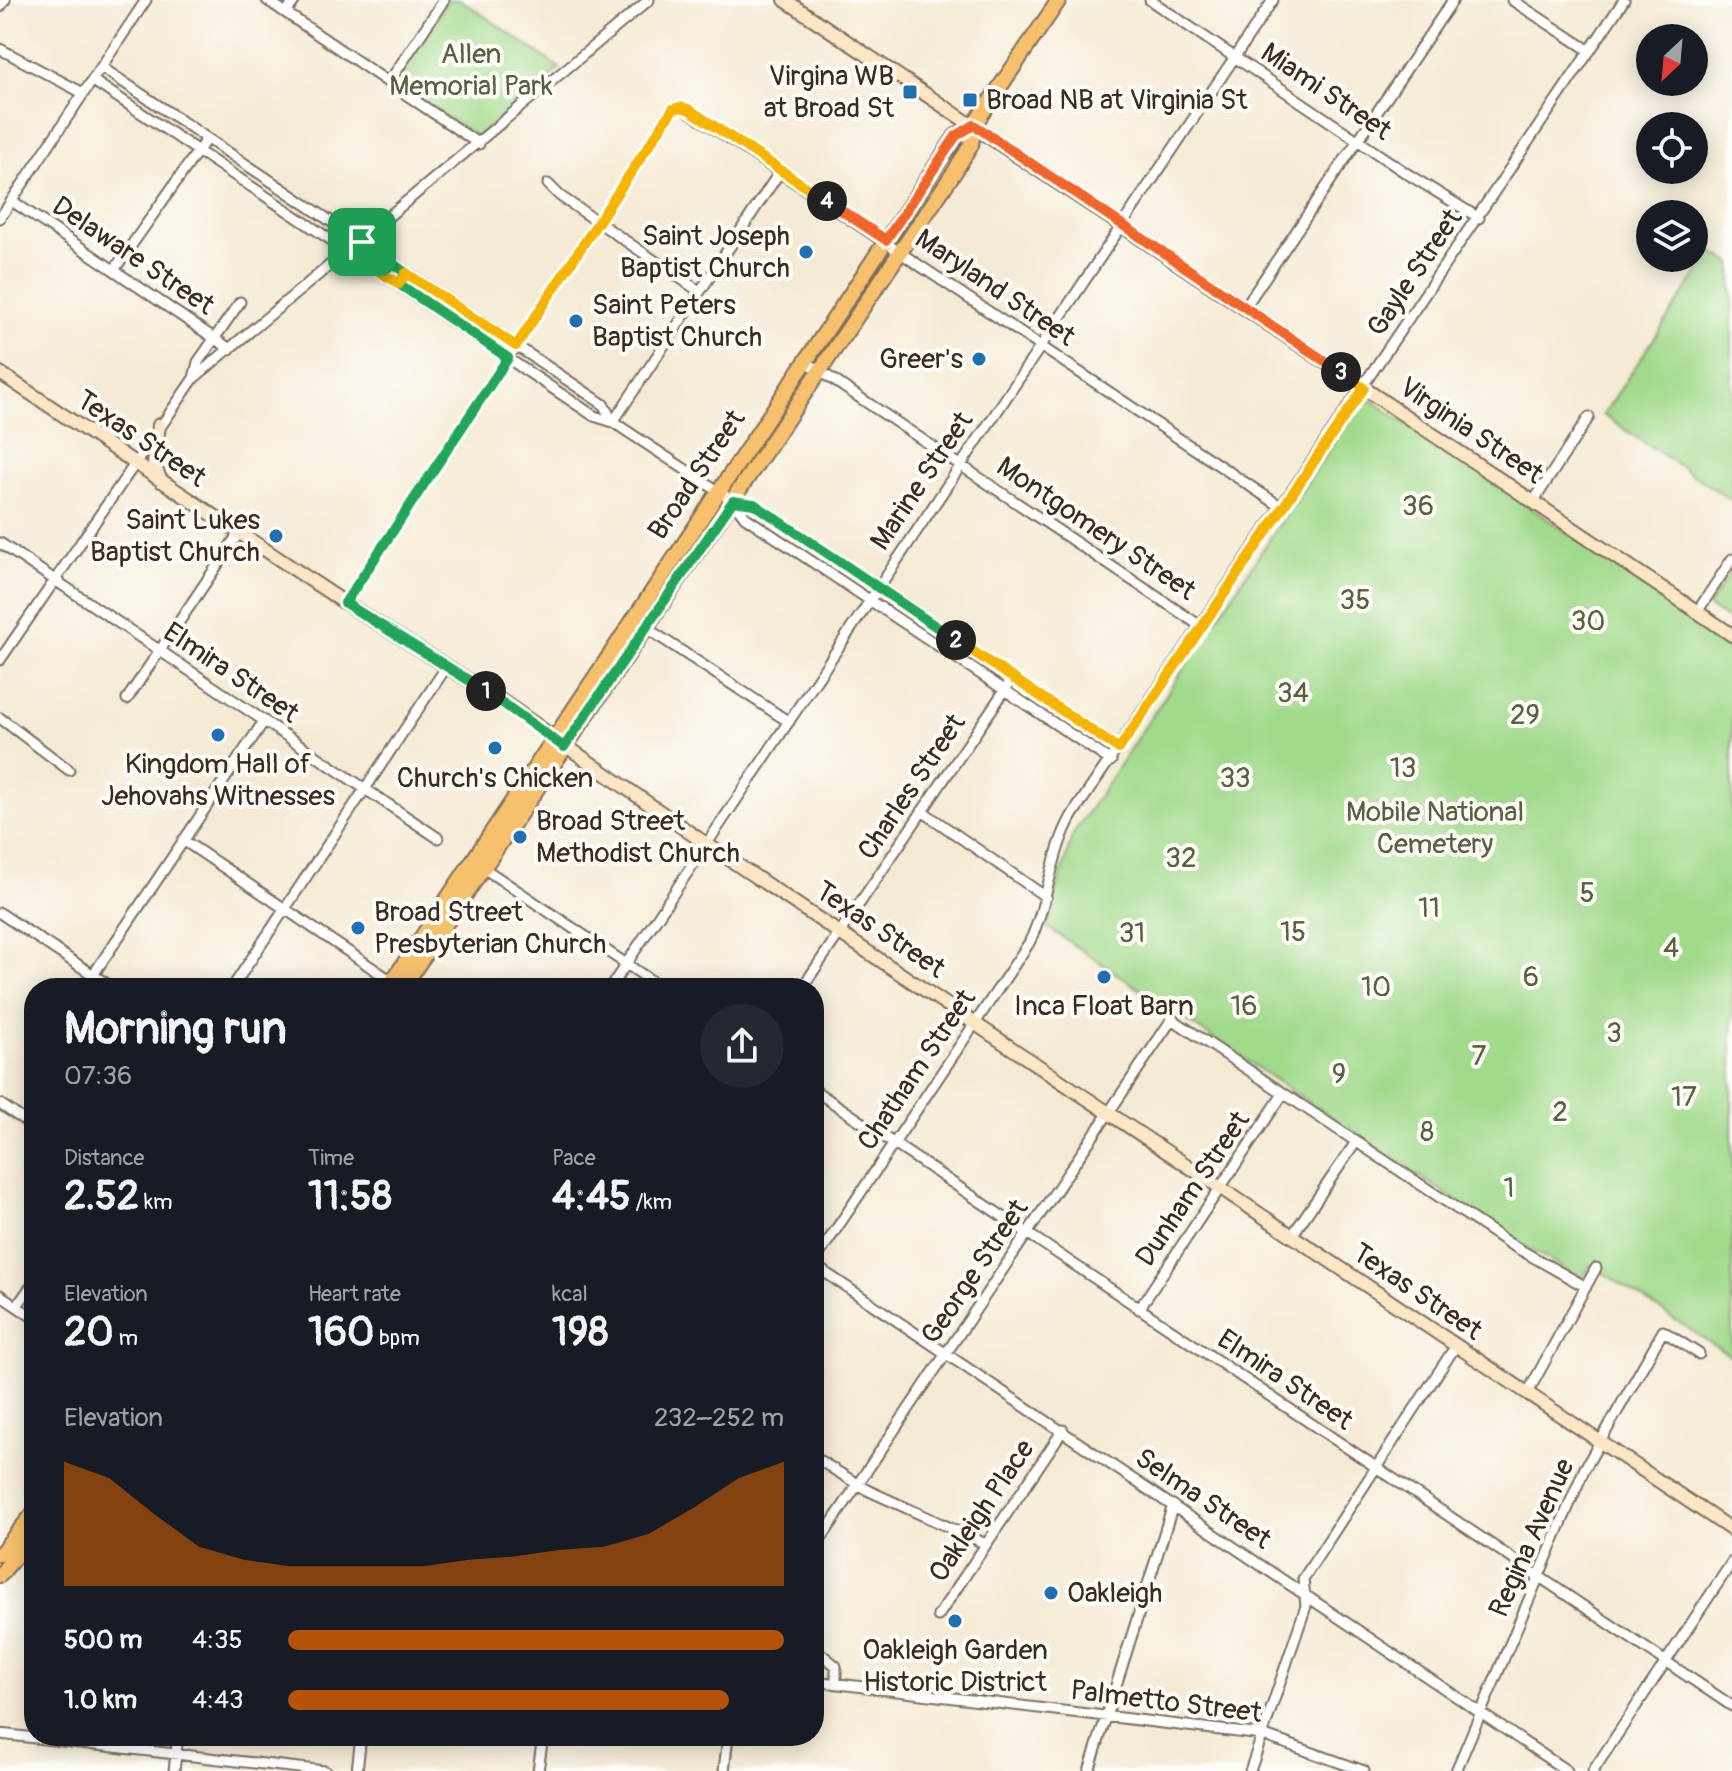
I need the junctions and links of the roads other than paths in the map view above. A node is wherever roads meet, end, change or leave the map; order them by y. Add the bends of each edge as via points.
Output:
1 (5, 0) edge
2 (146, 0) edge
3 (267, 0) edge
4 (295, 0) edge
5 (444, 0) edge
6 (649, 0) edge
7 (785, 0) edge
8 (1059, 0) edge
9 (1150, 0) edge
10 (1273, 0) edge
11 (1453, 0) edge
12 (1512, 0) edge
13 (1624, 0) edge
14 (0, 7) edge
15 (286, 13) junction
16 (0, 49) edge
17 (1590, 51) junction
18 (1234, 57) junction
19 (101, 67) junction
20 (92, 80) junction
21 (389, 82) junction
22 (83, 93) junction
23 (974, 125) junction
24 (207, 138) junction
25 (1359, 141) junction
26 (479, 144) junction
27 (196, 150) junction
28 (781, 170) junction
29 (548, 184) dead end
30 (12, 201) junction
31 (302, 202) junction
32 (294, 214) junction
33 (0, 218) edge
34 (1479, 218) junction
35 (598, 222) junction
36 (1121, 226) junction
37 (886, 240) junction
38 (362, 242) junction
39 (901, 251) junction
40 (349, 252) junction
41 (114, 270) junction
42 (406, 273) junction
43 (399, 284) junction
44 (699, 291) junction
45 (240, 302) dead end
46 (1245, 307) junction
47 (215, 338) junction
48 (516, 346) junction
49 (1040, 346) junction
50 (230, 349) junction
51 (508, 358) junction
52 (805, 361) junction
53 (820, 371) junction
54 (0, 373) edge
55 (194, 378) junction
56 (1364, 388) junction
57 (1589, 417) dead end
58 (613, 422) junction
59 (159, 425) junction
60 (134, 463) junction
61 (960, 464) junction
62 (161, 481) junction
63 (718, 491) junction
64 (733, 501) junction
65 (1533, 502) junction
66 (1283, 508) junction
67 (239, 533) junction
68 (0, 543) edge
69 (1732, 559) edge
70 (668, 566) junction
71 (682, 576) junction
72 (54, 580) junction
73 (877, 587) junction
74 (868, 601) junction
75 (345, 603) junction
76 (1697, 612) junction
77 (632, 619) junction
78 (1202, 627) junction
79 (647, 628) junction
80 (1732, 635) edge
81 (160, 651) junction
82 (0, 660) edge
83 (447, 666) junction
84 (1013, 678) junction
85 (1004, 690) junction
86 (127, 699) dead end
87 (0, 718) edge
88 (264, 721) junction
89 (789, 722) junction
90 (559, 744) junction
91 (1119, 749) junction
92 (1111, 761) junction
93 (69, 770) dead end
94 (364, 788) junction
95 (922, 811) junction
96 (438, 838) dead end
97 (183, 840) junction
98 (707, 844) junction
99 (478, 865) junction
100 (1046, 897) junction
101 (284, 909) junction
102 (0, 913) edge
103 (840, 932) junction
104 (626, 964) junction
105 (93, 975) junction
106 (98, 978) edge
107 (239, 978) edge
108 (384, 978) edge
109 (401, 978) edge
110 (617, 978) edge
111 (647, 978) edge
112 (809, 978) edge
113 (976, 1023) junction
114 (1283, 1094) junction
115 (824, 1097) edge
116 (1, 1108) edge
117 (1108, 1113) junction
118 (24, 1121) edge
119 (1356, 1142) junction
120 (895, 1143) junction
121 (1220, 1188) junction
122 (1027, 1233) junction
123 (1291, 1237) junction
124 (824, 1248) edge
125 (1596, 1268) dead end
126 (824, 1270) edge
127 (1586, 1287) junction
128 (0, 1295) edge
129 (24, 1296) edge
130 (17, 1306) junction
131 (1139, 1309) junction
132 (24, 1311) edge
133 (1455, 1347) junction
134 (947, 1353) junction
135 (1699, 1354) dead end
136 (1527, 1394) junction
137 (1063, 1430) junction
138 (1600, 1443) junction
139 (824, 1463) edge
140 (1378, 1468) junction
141 (859, 1485) junction
142 (1173, 1505) junction
143 (24, 1525) edge
144 (1732, 1530) edge
145 (824, 1535) edge
146 (986, 1544) junction
147 (24, 1545) edge
148 (0, 1554) edge
149 (1732, 1562) edge
150 (0, 1575) edge
151 (1538, 1575) junction
152 (1304, 1592) junction
153 (938, 1616) dead end
154 (824, 1656) edge
155 (1666, 1661) junction
156 (824, 1682) edge
157 (836, 1683) junction
158 (1732, 1706) edge
159 (1481, 1712) junction
160 (1108, 1716) junction
161 (0, 1734) edge
162 (1262, 1735) junction
163 (24, 1737) edge
164 (101, 1746) edge
165 (177, 1746) edge
166 (360, 1746) edge
167 (542, 1746) edge
168 (727, 1746) edge
169 (176, 1755) junction
170 (174, 1771) edge
171 (325, 1771) edge
172 (357, 1771) edge
173 (538, 1771) edge
174 (724, 1771) edge
175 (1089, 1771) edge
176 (1250, 1771) edge
177 (1364, 1771) edge
178 (1456, 1771) edge
179 (1567, 1771) edge
180 (1593, 1771) edge

1 - 14 street
2 - 19 street
3 - 15 street
4 - 15 street
5 - 21 street
6 - 26 street
7 - 23 street, Virginia Street
8 - 23 main road, Broad Street
9 - 18 street, Miami Street
10 - 18 street, Marine Street
11 - 25 street
12 - 17 street
13 - 17 street, Gayle Street
15 - 21 street
16 - 22 street
17 - 34 street, Gayle Street
18 - 25 street, Miami Street
18 - 36 street, Marine Street
19 - 20 street
19 - 24 street
20 - 22 street
20 - 27 street
21 - 26 street
22 - 30 street
23 - 36 street, Virginia Street
23 - 37 main road, Broad Street via 956,136
23 - 39 main road via 971,145
24 - 27 street
24 - 31 street
25 - 34 street, Miami Street
25 - 46 street
26 - 38 street
27 - 32 street
27 - 41 street
28 - 35 street, Maryland Street via 682,107 673,109
28 - 37 street, Maryland Street
28 - 44 street
29 - 35 street
30 - 33 street
30 - 41 street, Delaware Street
31 - 32 street
31 - 38 street
32 - 40 street
34 - 56 street, Gayle Street
35 - 44 street
35 - 48 street
36 - 46 street, Virginia Street
36 - 49 street, Marine Street
37 - 39 street, Maryland Street
37 - 52 main road, Broad Street
38 - 40 street
38 - 42 street
39 - 49 street, Maryland Street
39 - 53 main road
40 - 43 street
40 - 50 street
41 - 47 street, Delaware Street
42 - 43 street
42 - 48 street
43 - 51 street
44 - 58 street
45 - 47 street
46 - 56 street, Virginia Street
47 - 50 street, Delaware Street
47 - 55 street
48 - 51 street
48 - 58 street via 603,404
49 - 61 street, Marine Street
49 - 66 street, Maryland Street
50 - 55 street
51 - 58 street via 594,416
51 - 75 street
52 - 53 street, Montgomery Street
52 - 63 main road, Broad Street
53 - 61 street, Montgomery Street
53 - 64 main road
54 - 60 street, Texas Street
55 - 59 street
56 - 65 street, Virginia Street
56 - 66 street, Gayle Street
57 - 65 street
58 - 63 street
59 - 60 street
59 - 62 street via 154,464
60 - 62 street, Texas Street
60 - 72 street
61 - 73 street, Marine Street
61 - 78 street, Montgomery Street
62 - 67 street, Texas Street
63 - 64 street
63 - 70 main road, Broad Street
64 - 71 main road
64 - 73 street via 754,504
64 - 74 street via 745,517
65 - 76 street, Virginia Street
66 - 78 street, Gayle Street
67 - 75 street, Texas Street
67 - 81 street
68 - 72 street, Elmira Street
69 - 76 street
70 - 71 street
70 - 77 main road, Broad Street
71 - 79 main road
72 - 81 street, Elmira Street
72 - 82 street
73 - 74 street, Marine Street
73 - 84 street
74 - 85 street
74 - 89 street, Marine Street
75 - 83 street, Texas Street
76 - 80 street, Virginia Street
77 - 79 street
77 - 90 main road, Broad Street
78 - 91 street, Gayle Street
79 - 89 street
79 - 90 main road
81 - 86 street
81 - 88 street, Elmira Street
83 - 90 street, Texas Street
83 - 94 street
84 - 85 street, Charles Street
84 - 91 street
85 - 92 street
85 - 95 street, Charles Street
87 - 93 street
88 - 94 street, Elmira Street
88 - 97 street
89 - 98 street, Marine Street
90 - 98 street, Texas Street
90 - 99 main road, Broad Street
91 - 92 street, Gayle Street
92 - 100 street, Gayle Street via 1063,831
94 - 96 street, Elmira Street
94 - 101 street
95 - 100 street
95 - 103 street, Charles Street
97 - 101 street
97 - 105 street
98 - 103 street, Texas Street
98 - 104 street, Marine Street
99 - 104 street
99 - 109 main road, Broad Street
100 - 113 street, Chatham Street via 1029,943
101 - 107 street
101 - 108 street
102 - 105 street
103 - 112 street, Charles Street
103 - 113 street, Texas Street
104 - 110 street, Marine Street
104 - 111 street
105 - 106 street
113 - 117 street, Texas Street
113 - 120 street, Chatham Street
114 - 117 street, George Street via 1172,1019
114 - 119 street
114 - 121 street, Dunham Street
115 - 120 street, Elmira Street
116 - 118 street
117 - 121 street, Texas Street
117 - 122 street, George Street
119 - 123 street
119 - 127 street via 1510,1244
120 - 122 street, Elmira Street
120 - 124 street, Chatham Street
121 - 123 street, Texas Street
121 - 131 street, Dunham Street
122 - 131 street, Elmira Street
122 - 134 street, George Street
123 - 133 street, Texas Street
125 - 127 street
126 - 134 street, Selma Street
127 - 136 street
128 - 130 street
129 - 130 street
130 - 132 street
131 - 140 street, Elmira Street
133 - 136 street, Texas Street
133 - 140 street
134 - 137 street, Selma Street
134 - 141 street, George Street
135 - 138 street, Regina Avenue via 1663,1331
136 - 138 street, Texas Street
137 - 142 street, Selma Street
137 - 146 street, Oakleigh Place
138 - 144 street, Texas Street
138 - 151 street, Regina Avenue
139 - 141 street
140 - 151 street, Elmira Street
140 - 152 street via 1303,1579
141 - 145 street, George Street
141 - 146 street
142 - 152 street, Selma Street
142 - 160 street
143 - 148 main road
146 - 153 street, Oakleigh Place
147 - 150 main road
149 - 155 street
151 - 155 street, Elmira Street
151 - 159 street, Regina Avenue
152 - 159 street, Selma Street
152 - 162 street via 1306,1606
154 - 157 street via 836,1666
155 - 158 street, Elmira Street
155 - 180 street
156 - 157 street, Palmetto Street
157 - 160 street, Palmetto Street
159 - 178 street, Regina Avenue
159 - 179 street, Selma Street
160 - 162 street, Palmetto Street
160 - 175 street
161 - 163 street
162 - 176 street
162 - 177 street, Palmetto Street
164 - 169 street
165 - 169 street
166 - 172 street
167 - 173 street
168 - 174 street
169 - 170 street
169 - 171 street

